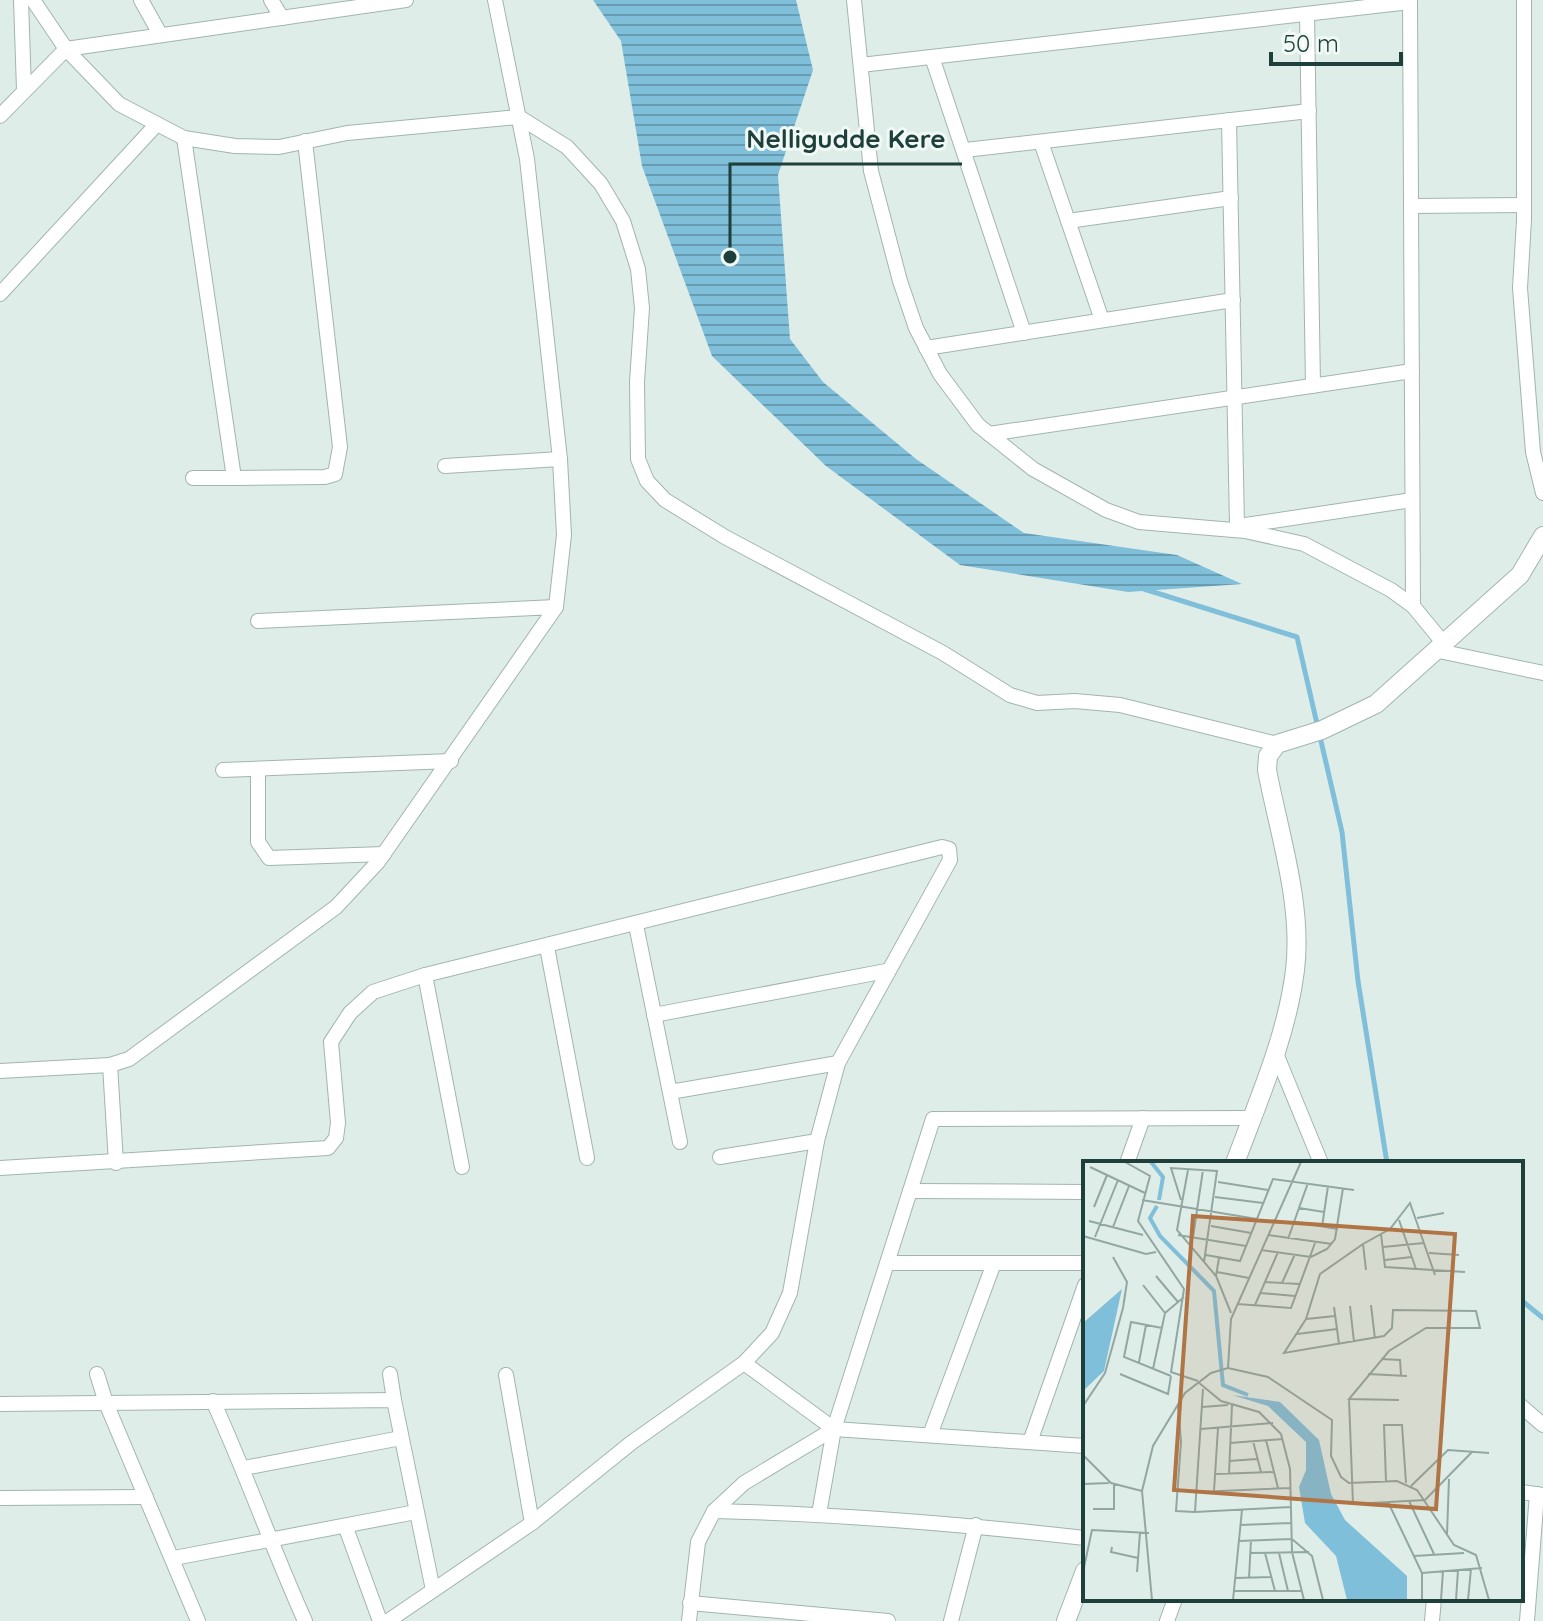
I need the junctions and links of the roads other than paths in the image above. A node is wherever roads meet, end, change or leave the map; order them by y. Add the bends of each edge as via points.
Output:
1 (21, 0) edge
2 (33, 0) edge
3 (141, 0) edge
4 (271, 0) edge
5 (406, 0) edge
6 (495, 0) edge
7 (854, 0) edge
8 (1524, 0) edge
9 (1410, 1) edge
10 (1307, 14) junction
11 (282, 18) junction
12 (160, 34) junction
13 (66, 49) junction
14 (932, 57) junction
15 (861, 65) junction
16 (24, 90) junction
17 (1309, 111) junction
18 (0, 116) edge
19 (519, 117) junction
20 (1229, 120) junction
21 (156, 125) junction
22 (184, 138) junction
23 (305, 141) junction
24 (1041, 142) junction
25 (965, 150) junction
26 (1231, 198) junction
27 (1524, 205) junction
28 (1411, 206) junction
29 (1068, 221) junction
30 (0, 294) edge
31 (1233, 300) junction
32 (1102, 320) junction
33 (1024, 333) junction
34 (926, 348) junction
35 (1412, 371) junction
36 (1313, 386) junction
37 (1236, 398) junction
38 (989, 434) junction
39 (560, 459) junction
40 (445, 466) dead end
41 (193, 478) dead end
42 (234, 478) junction
43 (1543, 493) edge
44 (1412, 500) junction
45 (1237, 526) junction
46 (1209, 530) junction
47 (1543, 536) edge
48 (1413, 606) junction
49 (556, 607) junction
50 (258, 621) dead end
51 (1442, 648) junction
52 (1543, 673) edge
53 (1277, 744) junction
54 (451, 761) junction
55 (258, 769) junction
56 (223, 770) dead end
57 (384, 854) junction
58 (636, 925) junction
59 (547, 947) junction
60 (886, 971) junction
61 (425, 975) junction
62 (654, 1015) junction
63 (1275, 1051) junction
64 (838, 1063) junction
65 (110, 1065) junction
66 (0, 1071) edge
67 (670, 1092) junction
68 (1143, 1118) junction
69 (1252, 1118) junction
70 (817, 1141) junction
71 (680, 1142) dead end
72 (720, 1157) dead end
73 (587, 1158) dead end
74 (1128, 1161) edge
75 (1236, 1161) edge
76 (1320, 1161) edge
77 (116, 1163) junction
78 (462, 1167) dead end
79 (0, 1168) edge
80 (910, 1191) junction
81 (1083, 1192) edge
82 (888, 1263) junction
83 (994, 1263) junction
84 (1083, 1263) edge
85 (1083, 1291) edge
86 (744, 1363) junction
87 (97, 1374) dead end
88 (390, 1374) dead end
89 (506, 1375) dead end
90 (394, 1400) junction
91 (213, 1401) junction
92 (106, 1403) junction
93 (0, 1404) edge
94 (1523, 1408) edge
95 (1543, 1425) edge
96 (834, 1429) junction
97 (930, 1435) junction
98 (401, 1438) junction
99 (1030, 1442) junction
100 (1083, 1446) edge
101 (244, 1468) junction
102 (1540, 1494) edge
103 (146, 1497) junction
104 (0, 1498) edge
105 (714, 1511) junction
106 (416, 1512) junction
107 (819, 1514) junction
108 (532, 1523) junction
109 (976, 1525) junction
110 (346, 1528) junction
111 (1083, 1538) edge
112 (269, 1542) junction
113 (174, 1558) junction
114 (1083, 1576) edge
115 (433, 1590) junction
116 (1174, 1601) edge
117 (1434, 1601) edge
118 (690, 1603) junction
119 (784, 1615) edge
120 (198, 1621) edge
121 (305, 1621) edge
122 (380, 1621) edge
123 (388, 1621) edge
124 (689, 1621) edge
125 (888, 1621) edge
126 (951, 1621) edge
127 (1066, 1621) edge
128 (1167, 1621) edge
129 (1432, 1621) edge
130 (1527, 1621) edge

1 - 16 street
2 - 13 street
3 - 12 street
4 - 11 street
5 - 11 street
6 - 19 street
7 - 15 street
8 - 27 street
9 - 10 street
9 - 28 street
10 - 14 street
10 - 17 street
11 - 12 street
12 - 13 street
13 - 16 street
13 - 21 street via 119,104
14 - 15 street
14 - 25 street
15 - 34 street via 871,171 900,281
16 - 18 street
17 - 20 street
17 - 36 street
19 - 23 street
19 - 39 street
19 - 53 street via 567,147 601,184 623,221 638,269 642,308 638,459 647,481 665,500 1010,695 1037,703 1120,705
20 - 24 street
20 - 26 street
21 - 22 street
21 - 30 street
22 - 23 street via 235,146 279,147
22 - 42 street
23 - 42 street via 339,468 325,477
24 - 25 street
24 - 29 street
25 - 33 street
26 - 29 street
26 - 31 street
27 - 28 street
27 - 43 street via 1520,288 1533,452
28 - 35 street
29 - 32 street
31 - 32 street
31 - 37 street
32 - 33 street
33 - 34 street
34 - 38 street via 957,399
35 - 36 street
35 - 44 street
36 - 37 street
37 - 38 street
37 - 45 street
38 - 46 street via 1033,469 1106,510 1139,522
39 - 40 street
39 - 49 street via 564,535
41 - 42 street
44 - 45 street
44 - 48 street
45 - 46 street
46 - 48 street via 1245,531 1304,544
47 - 51 street via 1520,575
48 - 51 street
49 - 50 street
49 - 54 street
51 - 52 street
51 - 53 street via 1376,704
53 - 63 street via 1268,756 1267,770 1294,910 1296,968
54 - 55 street
54 - 57 street
55 - 56 street
55 - 57 street via 258,842 269,858
57 - 65 street via 336,907 129,1059
58 - 59 street
58 - 60 street via 949,849 950,860
58 - 62 street
59 - 61 street
59 - 73 street
60 - 62 street
60 - 64 street
61 - 77 street via 373,992 350,1013 331,1042 338,1123 328,1148
61 - 78 street
62 - 67 street
63 - 69 street
63 - 76 street
64 - 67 street
64 - 70 street
65 - 66 street
65 - 77 street
67 - 71 street
68 - 69 street
68 - 74 street
68 - 80 street via 933,1119
69 - 75 street
70 - 72 street
70 - 86 street via 790,1293 772,1333
77 - 79 street
80 - 81 street
80 - 82 street
82 - 83 street
82 - 96 street
83 - 84 street
83 - 97 street
85 - 99 street
86 - 96 street
86 - 108 street via 631,1443
87 - 92 street
88 - 90 street
89 - 108 street
90 - 91 street
90 - 98 street
91 - 92 street
91 - 101 street
92 - 93 street
92 - 103 street
94 - 95 street
96 - 97 street
96 - 105 street via 744,1483
96 - 107 street
97 - 99 street
98 - 101 street
98 - 106 street
99 - 100 street
101 - 112 street
102 - 130 street
103 - 104 street
103 - 113 street
105 - 107 street
105 - 118 street via 698,1542
106 - 110 street
106 - 115 street
107 - 109 street
108 - 115 street
109 - 111 street
109 - 126 street
110 - 112 street
110 - 122 street
112 - 113 street
112 - 121 street
113 - 120 street
114 - 127 street
115 - 123 street
116 - 128 street
117 - 129 street
118 - 119 street
118 - 124 street
119 - 125 street

